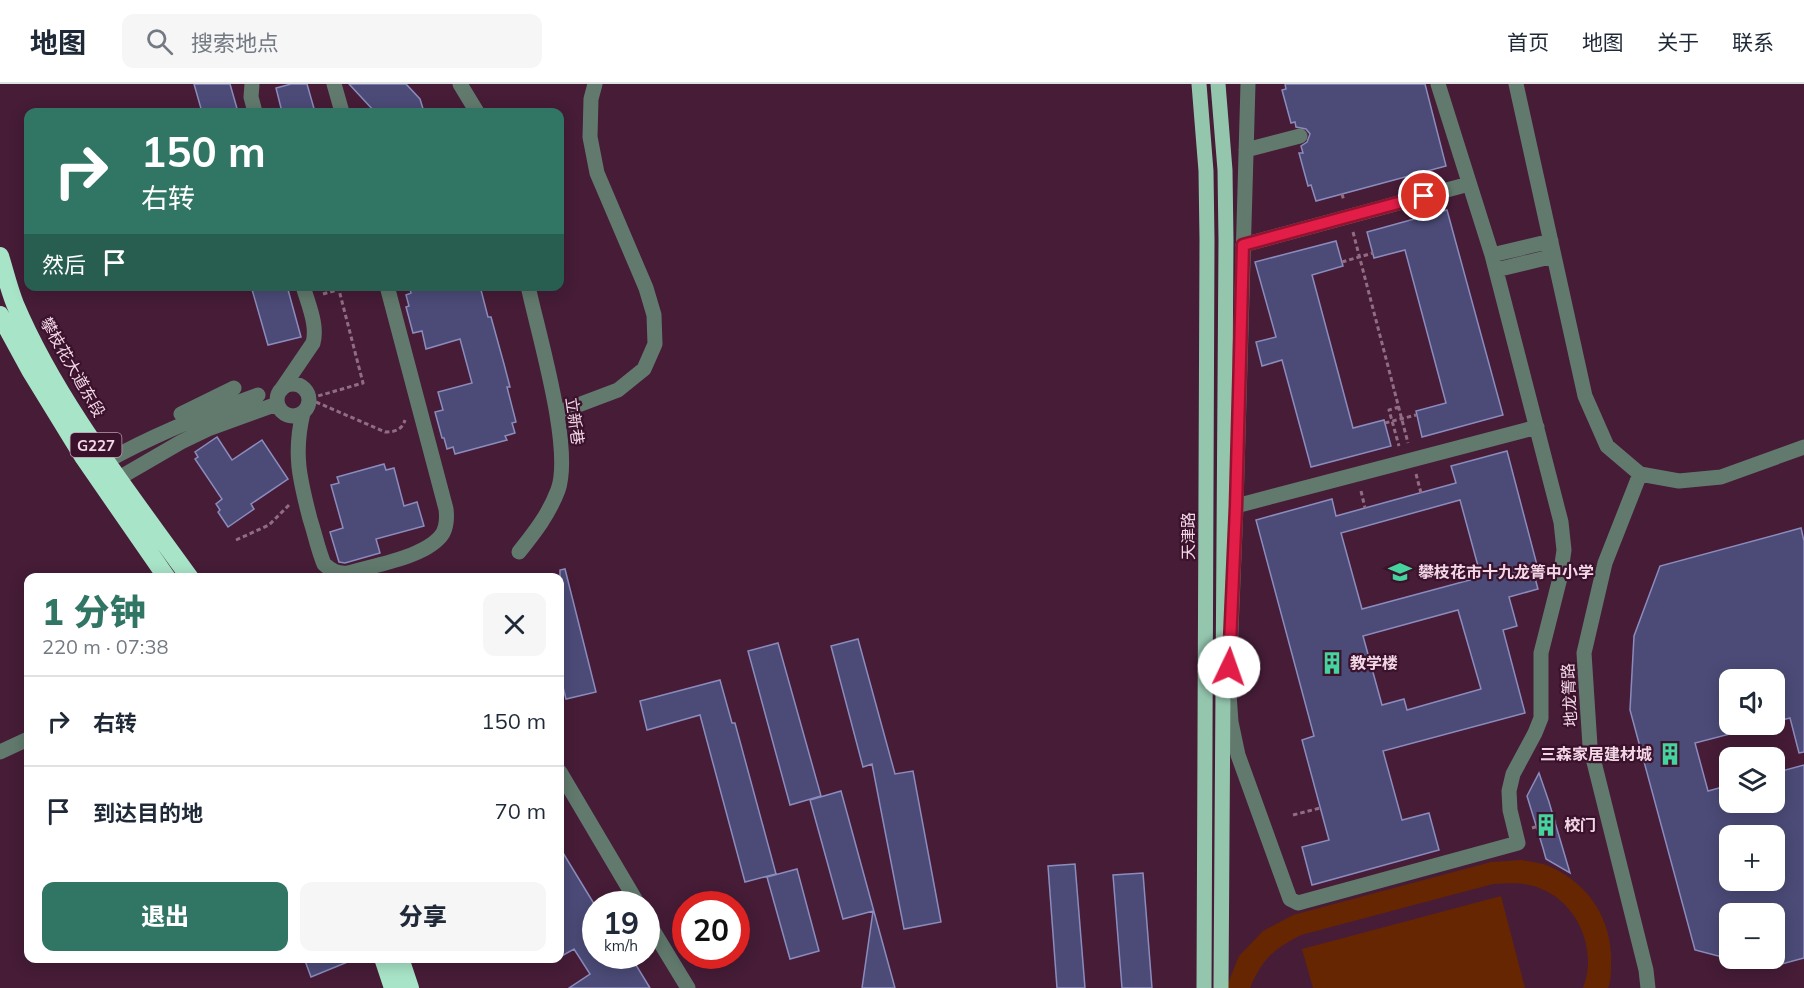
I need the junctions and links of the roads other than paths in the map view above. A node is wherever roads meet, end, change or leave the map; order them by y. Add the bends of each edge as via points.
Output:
1 (252, 84) edge
2 (334, 84) edge
3 (460, 84) edge
4 (595, 84) edge
5 (1199, 84) edge
6 (1218, 84) edge
7 (1248, 84) edge
8 (1438, 84) edge
9 (1516, 84) edge
10 (254, 108) edge
11 (341, 108) edge
12 (475, 108) edge
13 (1300, 136) dead end
14 (1246, 150) junction
15 (1469, 184) junction
16 (1243, 245) junction
17 (1552, 248) junction
18 (0, 256) edge
19 (1494, 263) junction
20 (388, 291) edge
21 (529, 291) edge
22 (305, 292) edge
23 (8, 307) edge
24 (0, 315) edge
25 (234, 388) dead end
26 (258, 395) dead end
27 (279, 397) junction
28 (303, 413) junction
29 (557, 413) junction
30 (1537, 427) junction
31 (144, 440) junction
32 (1804, 447) edge
33 (106, 462) junction
34 (1640, 474) junction
35 (119, 478) junction
36 (1236, 507) junction
37 (519, 552) dead end
38 (164, 573) edge
39 (186, 573) edge
40 (336, 573) edge
41 (348, 573) edge
42 (24, 741) edge
43 (0, 752) edge
44 (564, 779) edge
45 (630, 891) edge
46 (660, 942) edge
47 (385, 963) edge
48 (402, 963) edge
49 (393, 988) edge
50 (410, 988) edge
51 (688, 988) edge
52 (1204, 988) edge
53 (1221, 988) edge
54 (1648, 988) edge

1 - 10 street
2 - 11 street
3 - 12 street
4 - 29 street via 590,137 597,173 646,288 654,315 655,344 644,369 618,390
5 - 52 main road, 天津路 via 1207,240
6 - 53 main road via 1226,240
7 - 14 street
8 - 15 street
9 - 17 street
13 - 14 street
14 - 16 street
15 - 16 street
15 - 19 street
16 - 36 street
17 - 19 street
17 - 34 street via 1585,396 1607,446
18 - 23 highway, 攀枝花大道东段 / G227
19 - 30 street
20 - 41 street via 447,521 444,531 427,548
21 - 29 street, 立新巷
22 - 27 street via 315,336
23 - 33 highway, 攀枝花大道东段 / G227
24 - 38 highway, G227 via 88,465
25 - 31 street via 183,413
26 - 31 street
27 - 28 street via 279,409 287,415
27 - 28 street via 289,384 299,385 309,398
27 - 35 street via 181,442
28 - 40 street via 297,444 300,480 320,555 324,564
29 - 37 street, 立新巷 via 559,488 544,520
30 - 36 street via 1407,455
30 - 36 street via 1562,522 1564,550 1541,653 1541,718 1513,774 1509,791 1518,843 1298,903 1290,899 1238,755 1231,722 1228,689
31 - 33 street
32 - 34 street via 1721,477 1678,482
33 - 35 highway, 攀枝花大道东段 / G227
34 - 54 street, 地龙箐路 via 1605,563 1584,653 1590,746
35 - 39 highway, 攀枝花大道东段 / G227
42 - 43 street
44 - 45 street
46 - 51 street
47 - 49 highway
48 - 50 highway

